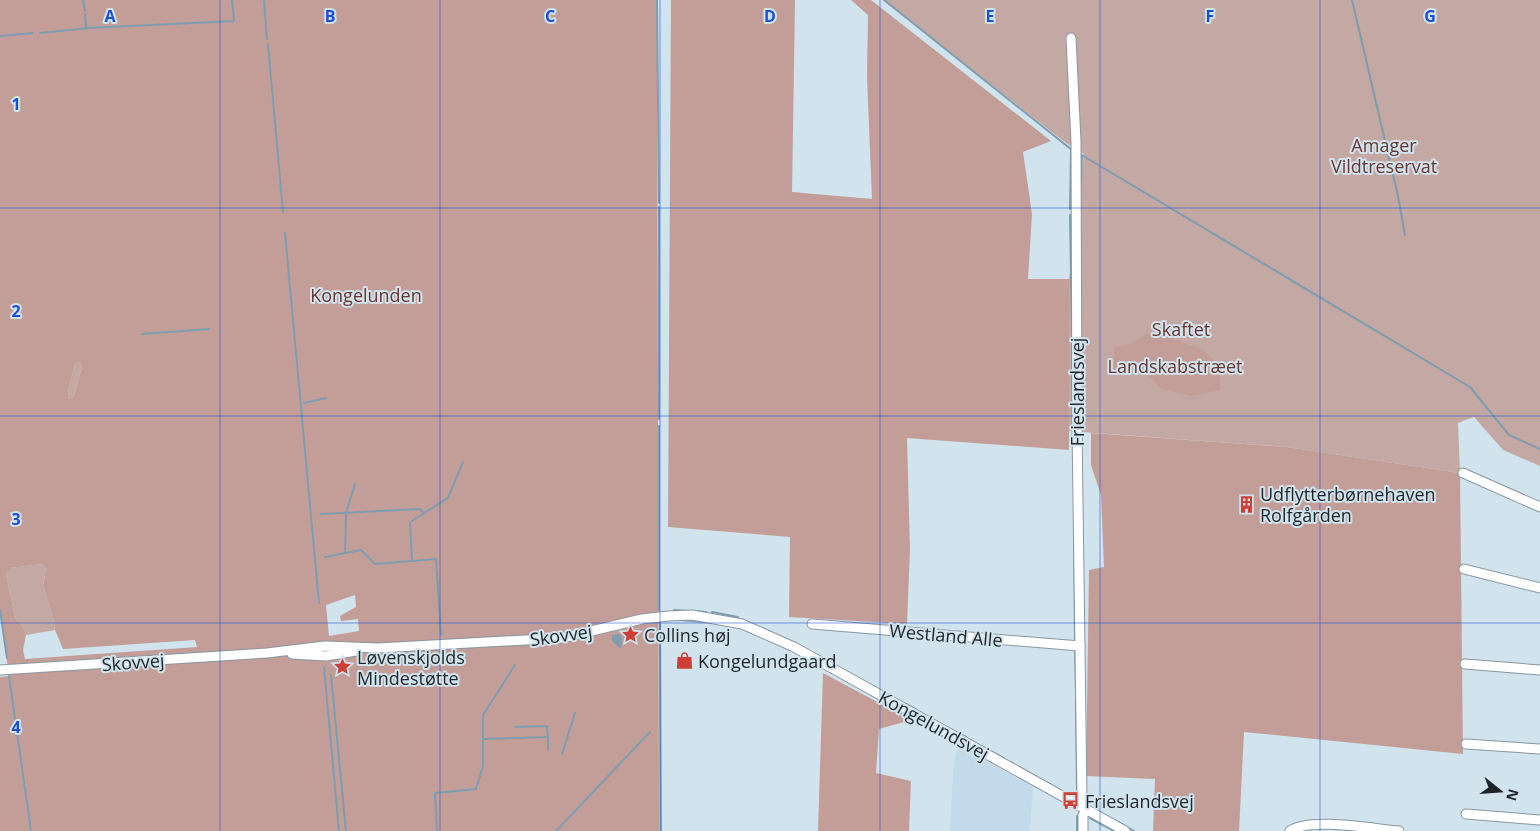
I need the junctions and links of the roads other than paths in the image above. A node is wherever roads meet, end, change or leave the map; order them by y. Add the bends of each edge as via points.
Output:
1 (1071, 38) dead end
2 (1463, 473) dead end
3 (1540, 507) edge
4 (1464, 569) dead end
5 (1540, 588) edge
6 (742, 624) joint
7 (812, 624) dead end
8 (1080, 646) junction
9 (1466, 664) dead end
10 (0, 670) edge
11 (1540, 670) edge
12 (1466, 744) dead end
13 (1540, 749) edge
14 (1083, 808) junction
15 (1466, 814) dead end
16 (1540, 820) edge
17 (1083, 831) edge
18 (1125, 831) edge
19 (1290, 831) edge
20 (1399, 831) edge

1 - 8 street, Frieslandsvej via 1076,142
2 - 3 street
4 - 5 street
6 - 10 street, Skovvej via 699,616 668,616 562,638 378,648 326,656 266,653
6 - 14 street, Kongelundsvej via 794,647
7 - 8 street, Westland Alle
8 - 14 street, Frieslandsvej
9 - 11 street
12 - 13 street
14 - 17 street, Frieslandsvej
14 - 18 street, Kongelundsvej
15 - 16 street
19 - 20 street via 1310,824

